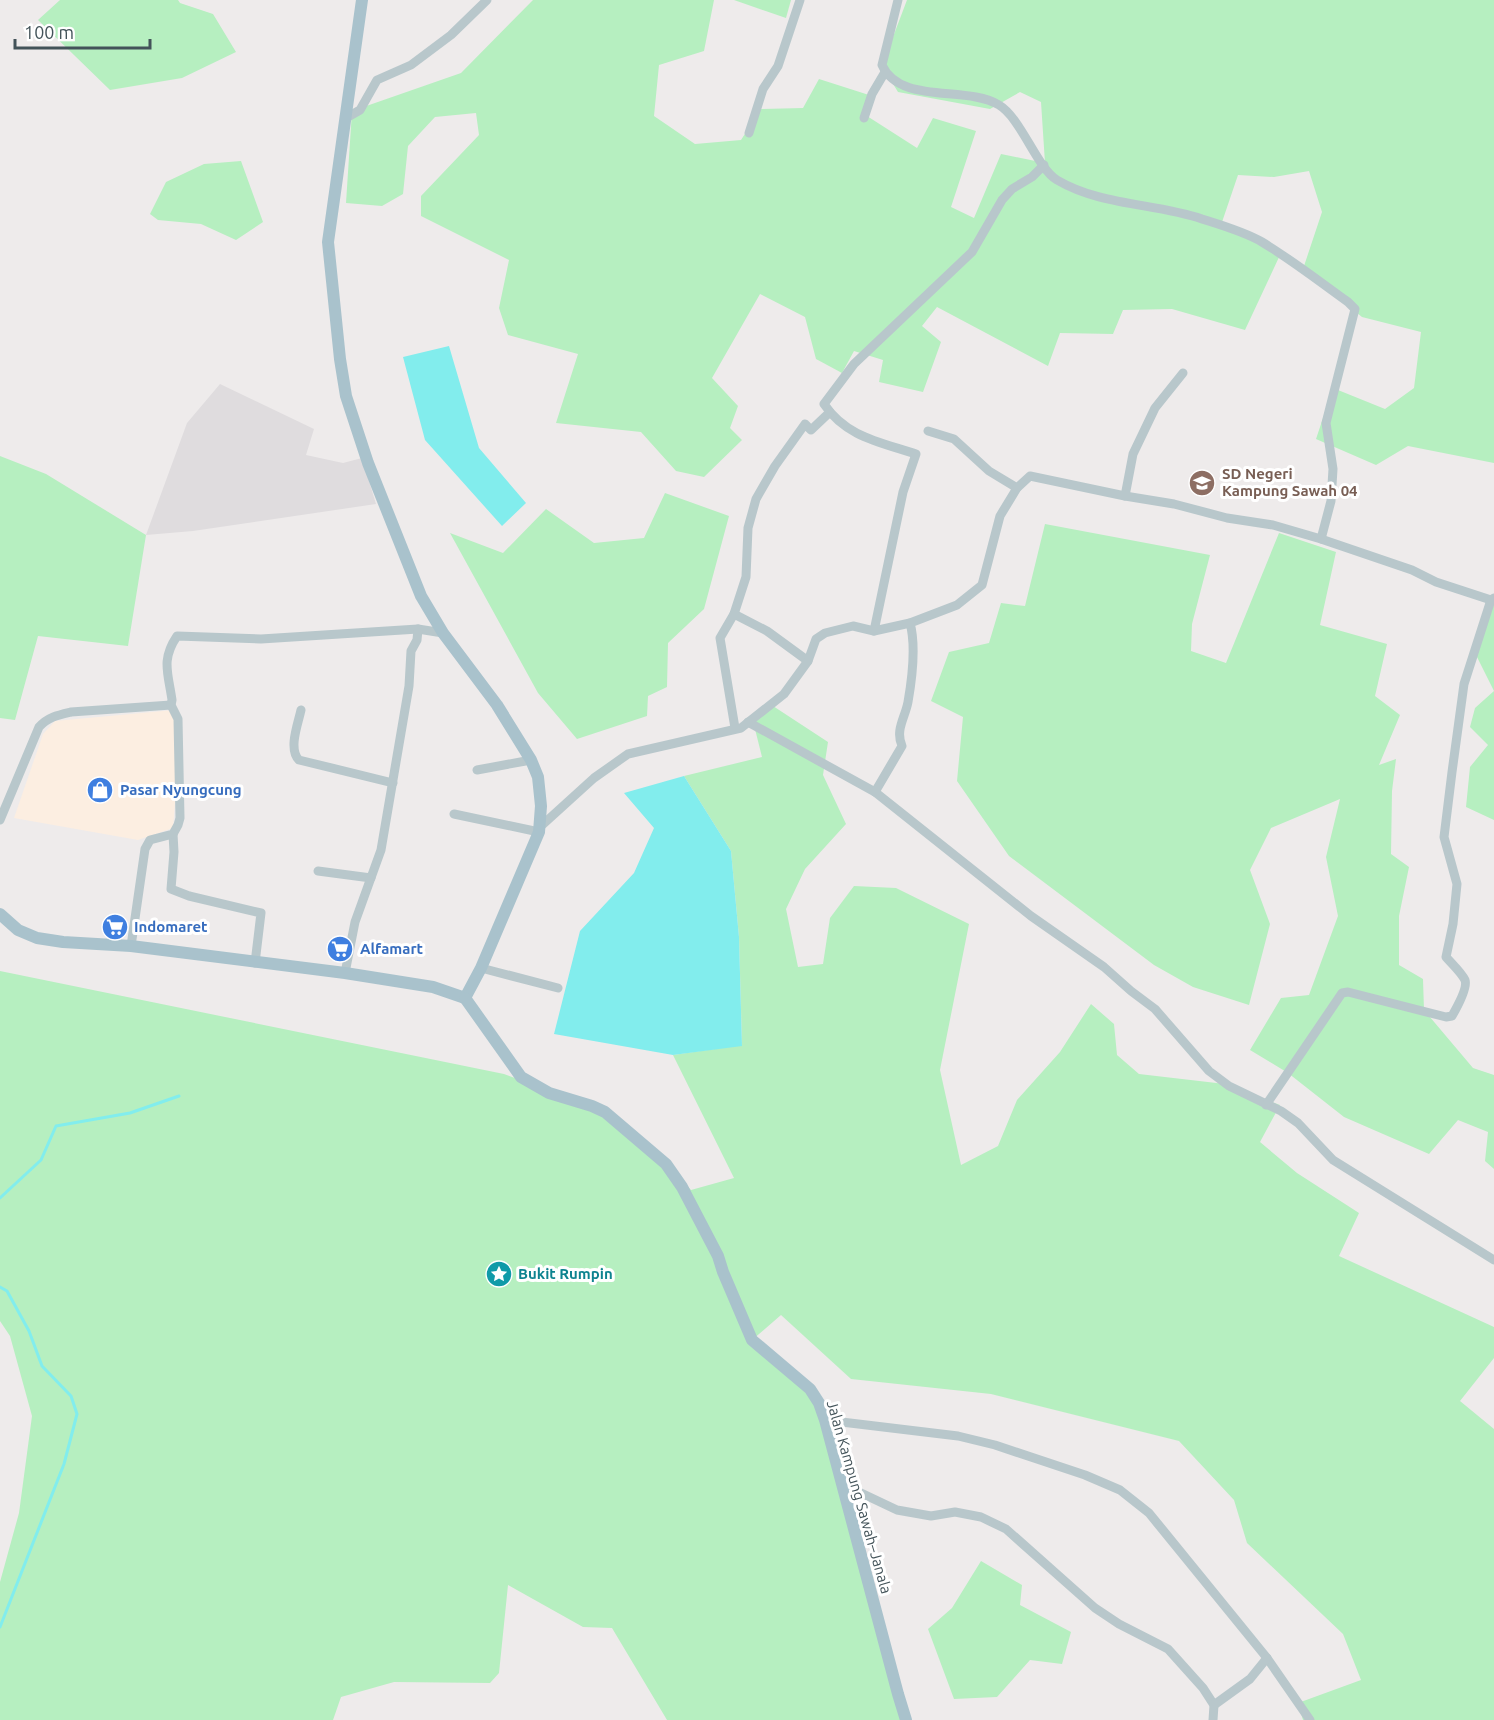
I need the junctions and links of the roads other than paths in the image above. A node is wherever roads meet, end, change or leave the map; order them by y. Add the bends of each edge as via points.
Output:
1 (362, 0) edge
2 (487, 0) edge
3 (800, 0) edge
4 (898, 0) edge
5 (885, 72) junction
6 (346, 118) junction
7 (864, 118) dead end
8 (748, 133) dead end
9 (1044, 165) junction
10 (1183, 373) dead end
11 (830, 412) junction
12 (928, 430) dead end
13 (1017, 488) junction
14 (1125, 496) junction
15 (1321, 539) junction
16 (1492, 599) edge
17 (734, 614) junction
18 (910, 623) junction
19 (418, 628) junction
20 (874, 631) junction
21 (443, 633) junction
22 (808, 661) junction
23 (171, 705) junction
24 (301, 710) dead end
25 (748, 722) junction
26 (735, 728) junction
27 (531, 760) junction
28 (477, 770) dead end
29 (393, 783) junction
30 (875, 792) junction
31 (454, 814) dead end
32 (0, 820) edge
33 (539, 829) junction
34 (173, 834) junction
35 (318, 871) dead end
36 (371, 878) junction
37 (0, 914) edge
38 (131, 946) junction
39 (255, 963) junction
40 (481, 968) junction
41 (345, 973) junction
42 (558, 988) dead end
43 (465, 998) junction
44 (1266, 1105) junction
45 (1494, 1260) edge
46 (825, 1420) junction
47 (843, 1484) junction
48 (1267, 1658) junction
49 (1214, 1705) junction
50 (906, 1720) edge
51 (1213, 1720) edge
52 (1310, 1720) edge

1 - 6 main road
2 - 6 street via 451,35 411,65 377,80 360,110
3 - 8 street via 778,66 763,89
4 - 5 street via 884,54
5 - 7 street
5 - 9 street via 906,88 978,98 999,105
6 - 21 main road via 328,242 346,396 368,463 422,596
9 - 11 street via 1002,200 972,252 854,364 824,404
9 - 15 street via 1055,179 1092,195 1201,218 1260,241 1354,309 1326,423 1333,469 1331,501
10 - 14 street via 1146,426 1133,454
11 - 17 street via 811,430 805,424 756,499 748,528 746,577
11 - 20 street via 855,434 916,454 903,492
12 - 13 street via 954,439 989,471
13 - 14 street via 1030,476
13 - 18 street via 1000,516 982,585 957,605
14 - 15 street via 1272,525
15 - 16 street
16 - 44 street via 1464,684 1444,837 1457,884 1446,957 1466,985 1457,1007 1452,1016 1446,1017 1342,993
17 - 22 street via 767,631
17 - 26 street via 720,638
18 - 20 street
18 - 30 street via 914,637 908,702 898,736 902,746
19 - 21 street
19 - 23 street via 261,639 177,636 168,649 166,664
19 - 29 street via 411,651
20 - 22 street via 853,626 825,633 816,639
21 - 27 main road via 497,705
22 - 25 street via 784,694
23 - 32 street via 71,712 44,722
23 - 34 street via 178,720 180,818
24 - 29 street via 293,749 299,760
25 - 26 street
25 - 30 street
26 - 33 street via 628,754 594,778
27 - 28 street
27 - 33 main road via 542,806
29 - 36 street via 381,850
30 - 44 street via 1155,1009 1209,1071
31 - 33 street
33 - 40 main road
34 - 38 street via 150,840 145,849
34 - 39 street via 171,889 189,897 261,913
35 - 36 street
36 - 41 street
37 - 38 main road via 18,930 37,938
38 - 39 main road
39 - 41 main road
40 - 42 street
40 - 43 main road
41 - 43 main road via 433,987
43 - 46 main road, Jalan Kampung Sawah–Janala via 521,1077 549,1093 605,1112 666,1164 718,1256 752,1340 810,1389
44 - 45 street via 1298,1123 1333,1160
46 - 47 main road, Jalan Kampung Sawah–Janala
46 - 48 street via 958,1436 995,1445 1120,1490 1149,1513
47 - 49 street via 897,1510 931,1516 955,1512 981,1517 1006,1529 1095,1608 1168,1649
47 - 50 main road, Jalan Kampung Sawah–Janala
48 - 49 street via 1250,1679
48 - 52 street
49 - 51 street

